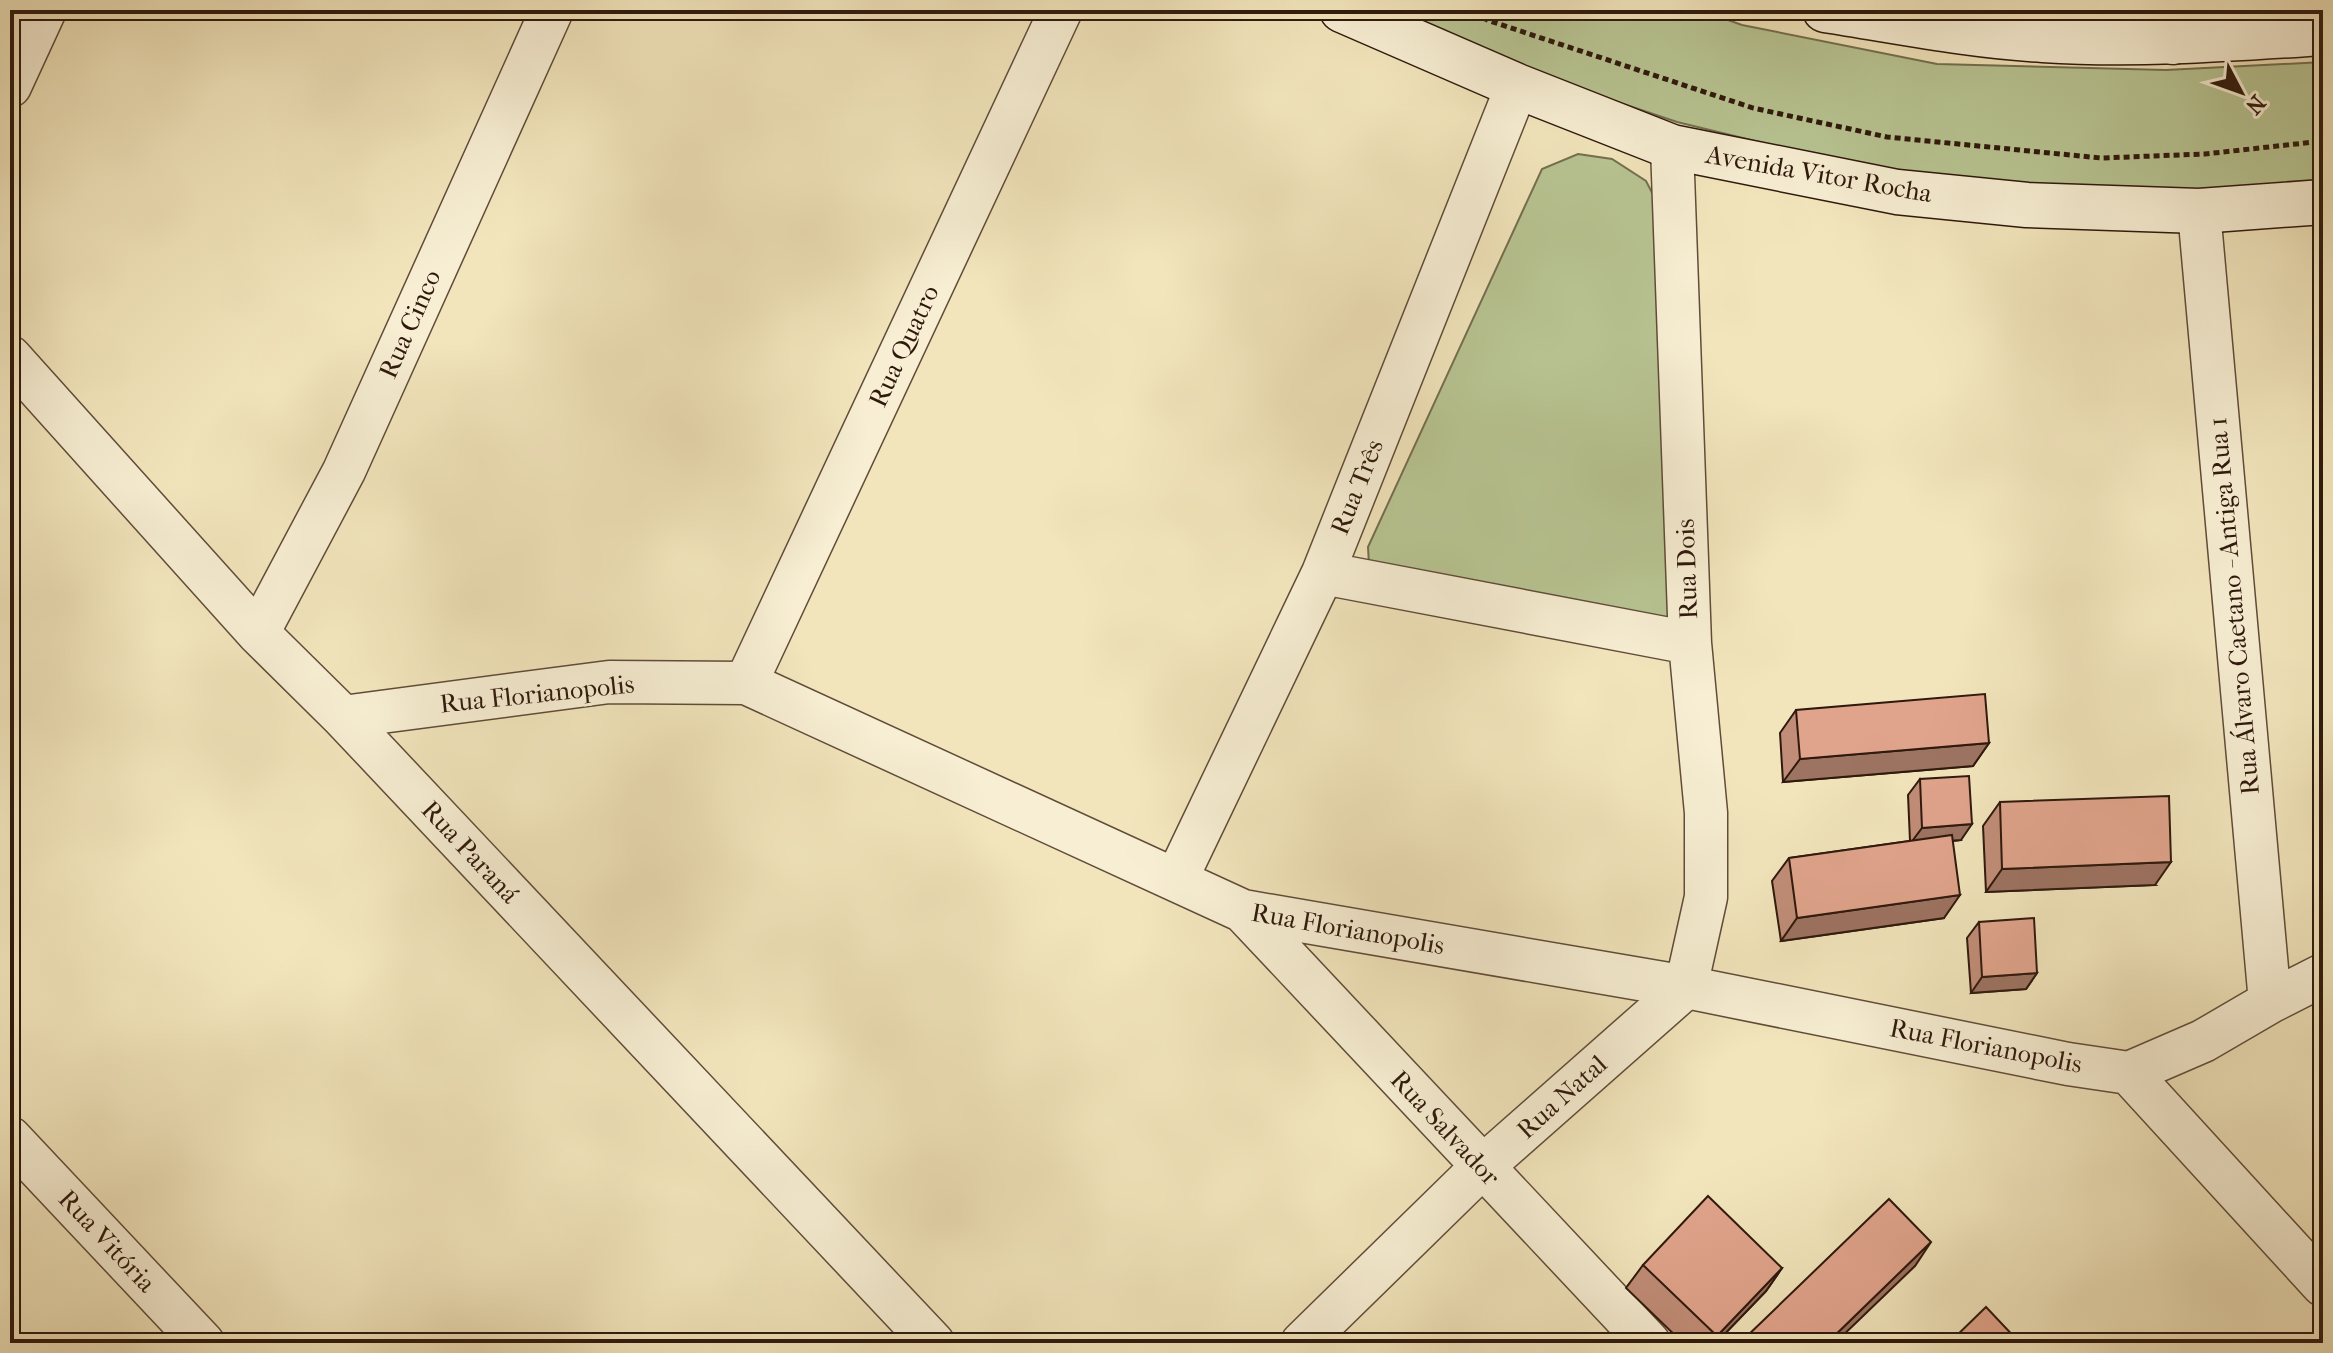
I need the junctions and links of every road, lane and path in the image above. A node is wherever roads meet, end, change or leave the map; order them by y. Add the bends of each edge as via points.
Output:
1 (45, 10) edge
2 (552, 10) edge
3 (1061, 10) edge
4 (1342, 10) edge
5 (1464, 10) edge
6 (1825, 10) edge
7 (2172, 26) edge
8 (2323, 33) edge
9 (10, 86) edge
10 (1517, 86) junction
11 (2323, 141) edge
12 (1672, 147) junction
13 (2323, 202) edge
14 (2199, 211) junction
15 (10, 357) edge
16 (1323, 573) junction
17 (258, 633) junction
18 (1690, 643) junction
19 (746, 683) junction
20 (343, 717) junction
21 (1176, 880) junction
22 (1243, 911) junction
23 (2323, 975) edge
24 (1686, 987) junction
25 (2270, 1002) junction
26 (2129, 1073) junction
27 (10, 1138) edge
28 (1482, 1167) junction
29 (2323, 1285) edge
30 (203, 1343) edge
31 (933, 1343) edge
32 (1302, 1343) edge
33 (1649, 1343) edge

1 - 9 street
2 - 17 street, Rua Cinco via 344,471
3 - 19 street, Rua Quatro
4 - 10 street, Avenida Vitor Rocha
5 - 11 path via 1753,108 1887,137 2101,158
6 - 7 street via 2041,40
7 - 8 street
10 - 12 street, Avenida Vitor Rocha
10 - 16 street, Rua Três
12 - 14 street, Avenida Vitor Rocha via 1897,192 2027,205
12 - 18 street, Rua Dois
13 - 14 street, Avenida Vitor Rocha
14 - 25 street, Rua Álvaro Caetano - Antiga Rua 1
15 - 17 street, Rua Paraná
16 - 18 street
16 - 21 street, Rua Três
17 - 20 street, Rua Paraná
18 - 24 street, Rua Dois via 1706,813 1706,897
19 - 20 street, Rua Florianopolis via 609,682
19 - 21 street, Rua Florianopolis
20 - 31 street, Rua Paraná
21 - 22 street, Rua Florianopolis
22 - 24 street, Rua Florianopolis
22 - 28 street, Rua Salvador
23 - 25 street
24 - 26 street, Rua Florianopolis
24 - 28 street, Rua Natal
25 - 26 street via 2203,1041
26 - 29 street
27 - 30 street, Rua Vitória
28 - 32 street, Rua Natal
28 - 33 street, Rua Salvador

